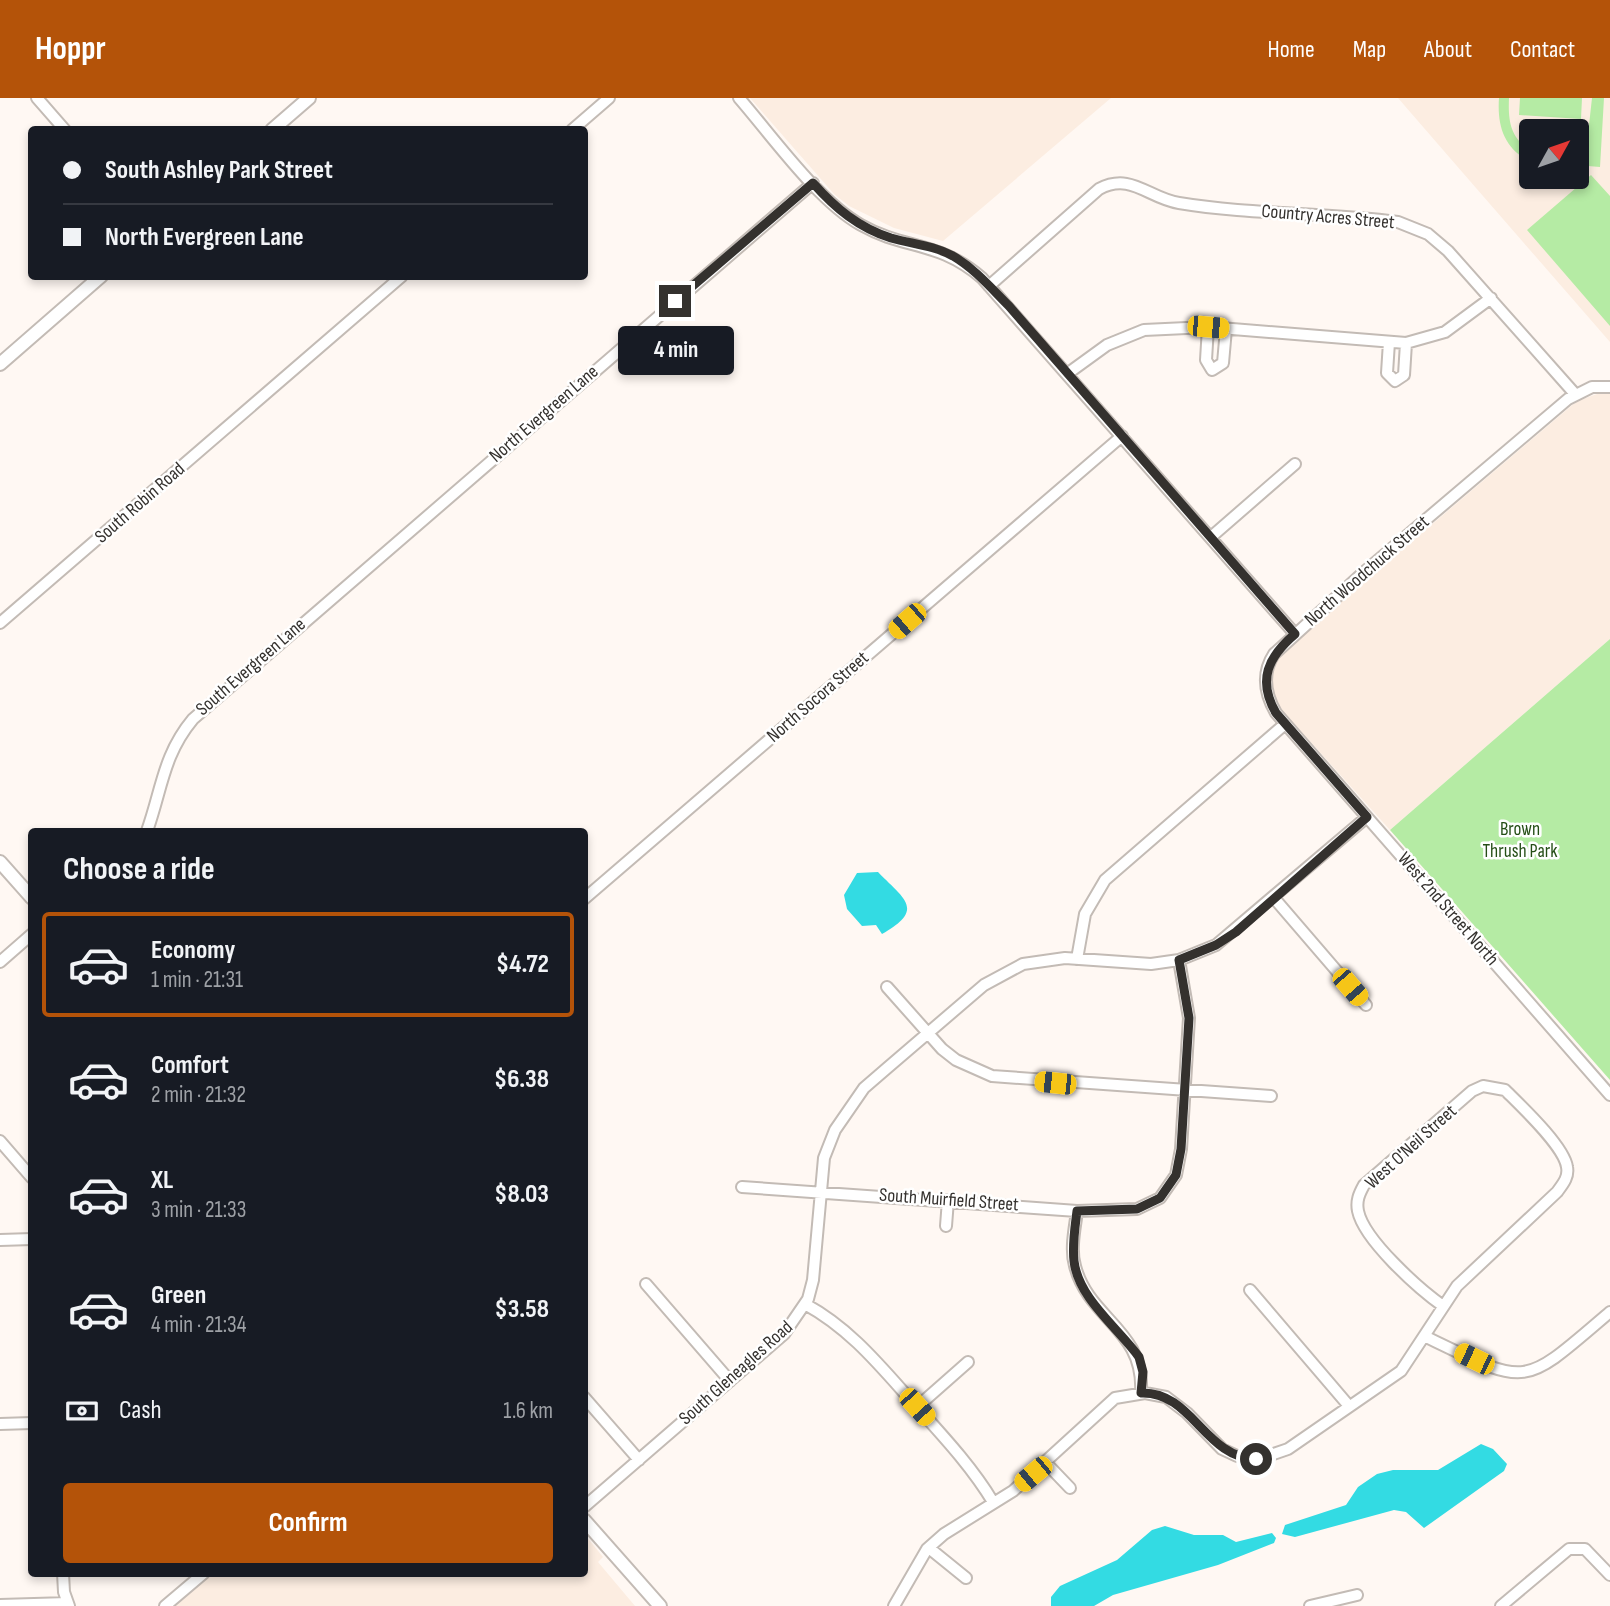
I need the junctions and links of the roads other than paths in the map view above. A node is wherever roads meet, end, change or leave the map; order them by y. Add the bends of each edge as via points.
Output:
1 (37, 98) edge
2 (309, 98) edge
3 (609, 98) edge
4 (739, 98) edge
5 (62, 126) edge
6 (277, 126) edge
7 (577, 126) edge
8 (813, 183) junction
9 (96, 280) edge
10 (397, 280) edge
11 (989, 286) junction
12 (1491, 298) junction
13 (1208, 327) junction
14 (1226, 328) junction
15 (1389, 342) junction
16 (1406, 343) junction
17 (0, 364) edge
18 (1067, 374) junction
19 (1610, 387) edge
20 (1575, 394) junction
21 (1122, 436) junction
22 (1295, 464) dead end
23 (402, 535) joint
24 (1211, 537) junction
25 (0, 624) edge
26 (1295, 634) junction
27 (1285, 724) junction
28 (1367, 817) junction
29 (149, 828) edge
30 (0, 862) edge
31 (28, 894) edge
32 (588, 896) edge
33 (1274, 898) junction
34 (28, 938) edge
35 (1077, 958) junction
36 (1179, 960) junction
37 (0, 962) edge
38 (887, 987) dead end
39 (1366, 1005) dead end
40 (928, 1032) junction
41 (1185, 1091) junction
42 (1610, 1095) edge
43 (1270, 1096) dead end
44 (0, 1141) edge
45 (28, 1173) edge
46 (742, 1186) dead end
47 (821, 1191) junction
48 (948, 1200) junction
49 (1077, 1211) junction
50 (946, 1226) dead end
51 (28, 1239) edge
52 (0, 1240) edge
53 (646, 1284) dead end
54 (1250, 1290) dead end
55 (805, 1304) junction
56 (1443, 1306) junction
57 (1610, 1312) edge
58 (1424, 1336) junction
59 (968, 1362) dead end
60 (730, 1381) junction
61 (1141, 1393) junction
62 (588, 1402) edge
63 (1349, 1406) junction
64 (917, 1407) junction
65 (28, 1423) edge
66 (0, 1424) edge
67 (639, 1460) junction
68 (1045, 1463) junction
69 (1070, 1488) dead end
70 (993, 1502) junction
71 (588, 1504) edge
72 (588, 1525) edge
73 (929, 1548) junction
74 (1610, 1575) edge
75 (64, 1577) edge
76 (199, 1577) edge
77 (966, 1578) dead end
78 (1357, 1595) dead end
79 (69, 1604) edge
80 (0, 1605) edge
81 (166, 1606) edge
82 (660, 1606) edge
83 (894, 1606) edge
84 (1310, 1606) edge
85 (1501, 1606) edge

1 - 5 street
2 - 6 main road
3 - 7 street
4 - 8 street
8 - 11 street via 859,224 892,238 936,248
8 - 23 street, North Evergreen Lane
9 - 17 main road
10 - 25 street, South Robin Road
11 - 12 street, Country Acres Street via 1099,189 1125,182 1179,203 1408,225 1439,242
11 - 18 street
12 - 16 street via 1445,332
12 - 20 street, Country Acres Street
13 - 14 street
13 - 14 street via 1206,360 1212,370 1223,363
13 - 18 street via 1144,330 1107,345
14 - 15 street
15 - 16 street
15 - 16 street via 1387,373 1395,381 1404,375
18 - 21 street
19 - 20 street via 1592,387
20 - 26 street, North Woodchuck Street
21 - 24 street
21 - 32 street, North Socora Street
22 - 24 street
23 - 29 street, South Evergreen Lane via 193,719 162,773
24 - 26 street
26 - 27 street, North Woodchuck Street via 1274,654 1266,674 1269,700
27 - 28 street, West 2nd Street North
27 - 35 street via 1105,880 1085,914
28 - 33 street, South Gleneagles Road
28 - 42 street, West 2nd Street North
30 - 31 main road
33 - 36 street, South Gleneagles Road via 1216,945
33 - 39 street
34 - 37 street
35 - 36 street, South Gleneagles Road via 1151,964
35 - 40 street, South Gleneagles Road via 1043,959 1004,972
36 - 41 street, South Muirfield Street via 1189,1018
38 - 40 street
40 - 41 street via 956,1060 992,1076
40 - 47 street, South Gleneagles Road via 864,1088 846,1110 824,1158
41 - 43 street
41 - 49 street, South Muirfield Street via 1178,1167 1160,1198 1137,1209
44 - 45 street
46 - 47 street, South Muirfield Street
47 - 48 street, South Muirfield Street
47 - 55 street, South Gleneagles Road via 813,1280
48 - 49 street, South Muirfield Street
48 - 50 street
49 - 61 street via 1074,1264 1090,1297 1139,1357
51 - 52 street
53 - 60 street
54 - 63 street
55 - 60 street, South Gleneagles Road via 784,1334
55 - 64 street via 854,1338
56 - 56 street, West O'Neil Street via 1421,1291 1370,1233 1358,1209 1358,1195 1472,1091 1483,1086 1505,1090 1558,1150 1567,1166 1566,1180 1485,1257
56 - 58 street
57 - 58 street via 1545,1366 1517,1375 1498,1371
58 - 63 street via 1401,1371
59 - 64 street
60 - 67 street, South Gleneagles Road
61 - 63 street via 1166,1397 1222,1449 1256,1459 1288,1449
61 - 68 street via 1115,1398
62 - 67 street
64 - 70 street
65 - 66 street
67 - 71 street, South Gleneagles Road
68 - 69 street
68 - 70 street
70 - 73 street
72 - 82 main road
73 - 77 street
73 - 83 street
74 - 85 street via 1585,1549 1569,1549
75 - 79 street
76 - 81 street
78 - 84 street
79 - 80 street

